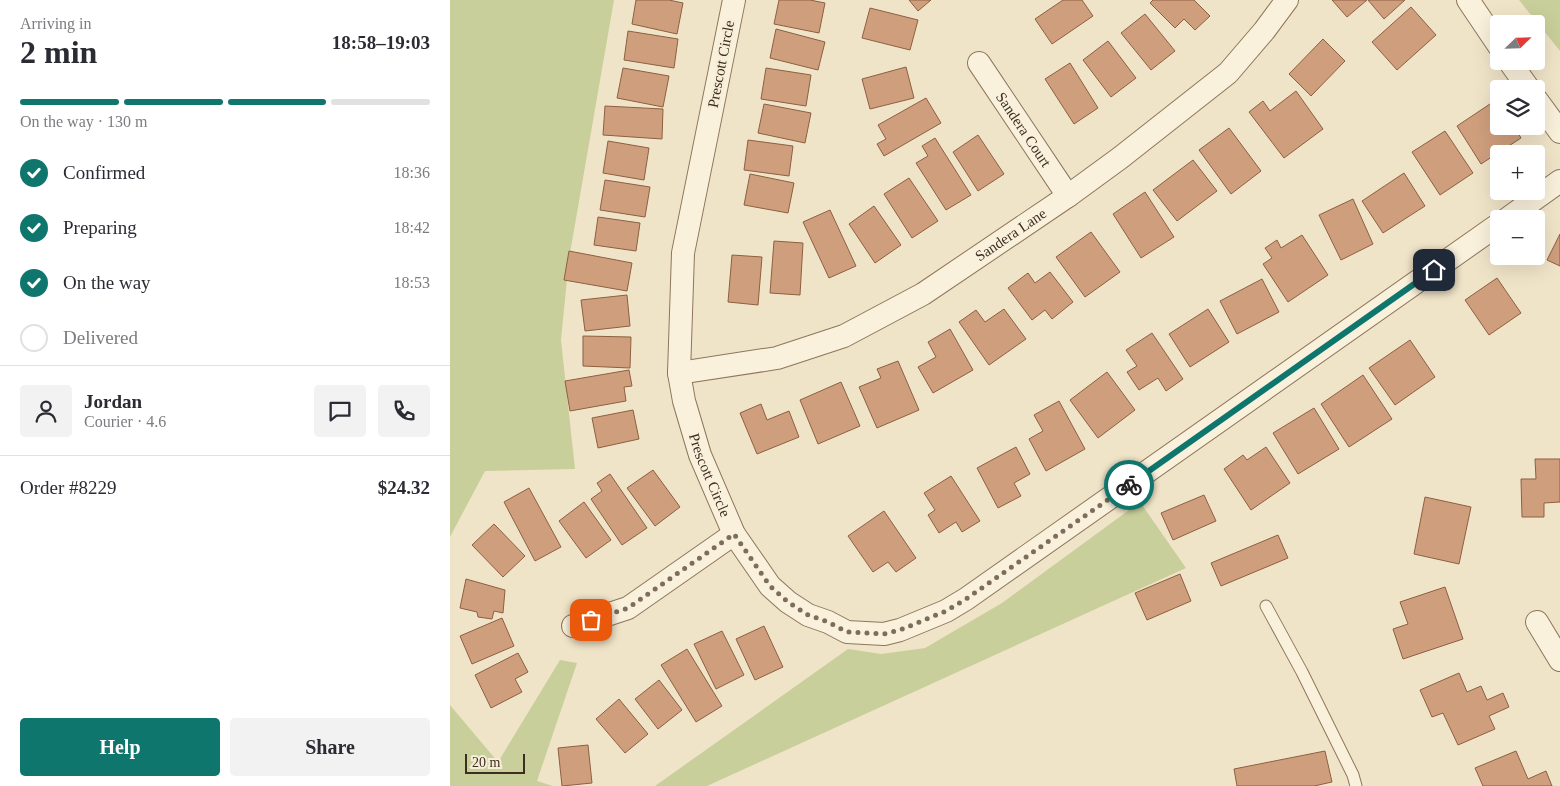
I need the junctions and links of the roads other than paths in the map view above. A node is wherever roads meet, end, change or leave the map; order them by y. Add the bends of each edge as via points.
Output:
1 (734, 0) edge
2 (1287, 0) edge
3 (1468, 0) edge
4 (1490, 33) edge
5 (979, 64) dead end
6 (1545, 111) edge
7 (1560, 132) edge
8 (1560, 181) edge
9 (1068, 196) junction
10 (1520, 210) edge
11 (1490, 230) edge
12 (679, 373) junction
13 (734, 534) junction
14 (1266, 606) dead end
15 (1536, 622) dead end
16 (573, 626) dead end
17 (1560, 660) edge
18 (1356, 786) edge

1 - 12 street, Prescott Circle via 683,253
2 - 9 street, Sandera Lane via 1228,73
3 - 4 street
5 - 9 street, Sandera Court
6 - 7 street
8 - 10 street
9 - 12 street, Sandera Lane via 923,294 844,336 777,358
11 - 13 street, Prescott Circle via 966,599 900,630 884,634 847,632 808,615 770,586
12 - 13 street, Prescott Circle via 700,455
13 - 16 street via 628,608
14 - 18 lane via 1302,672
15 - 17 street

